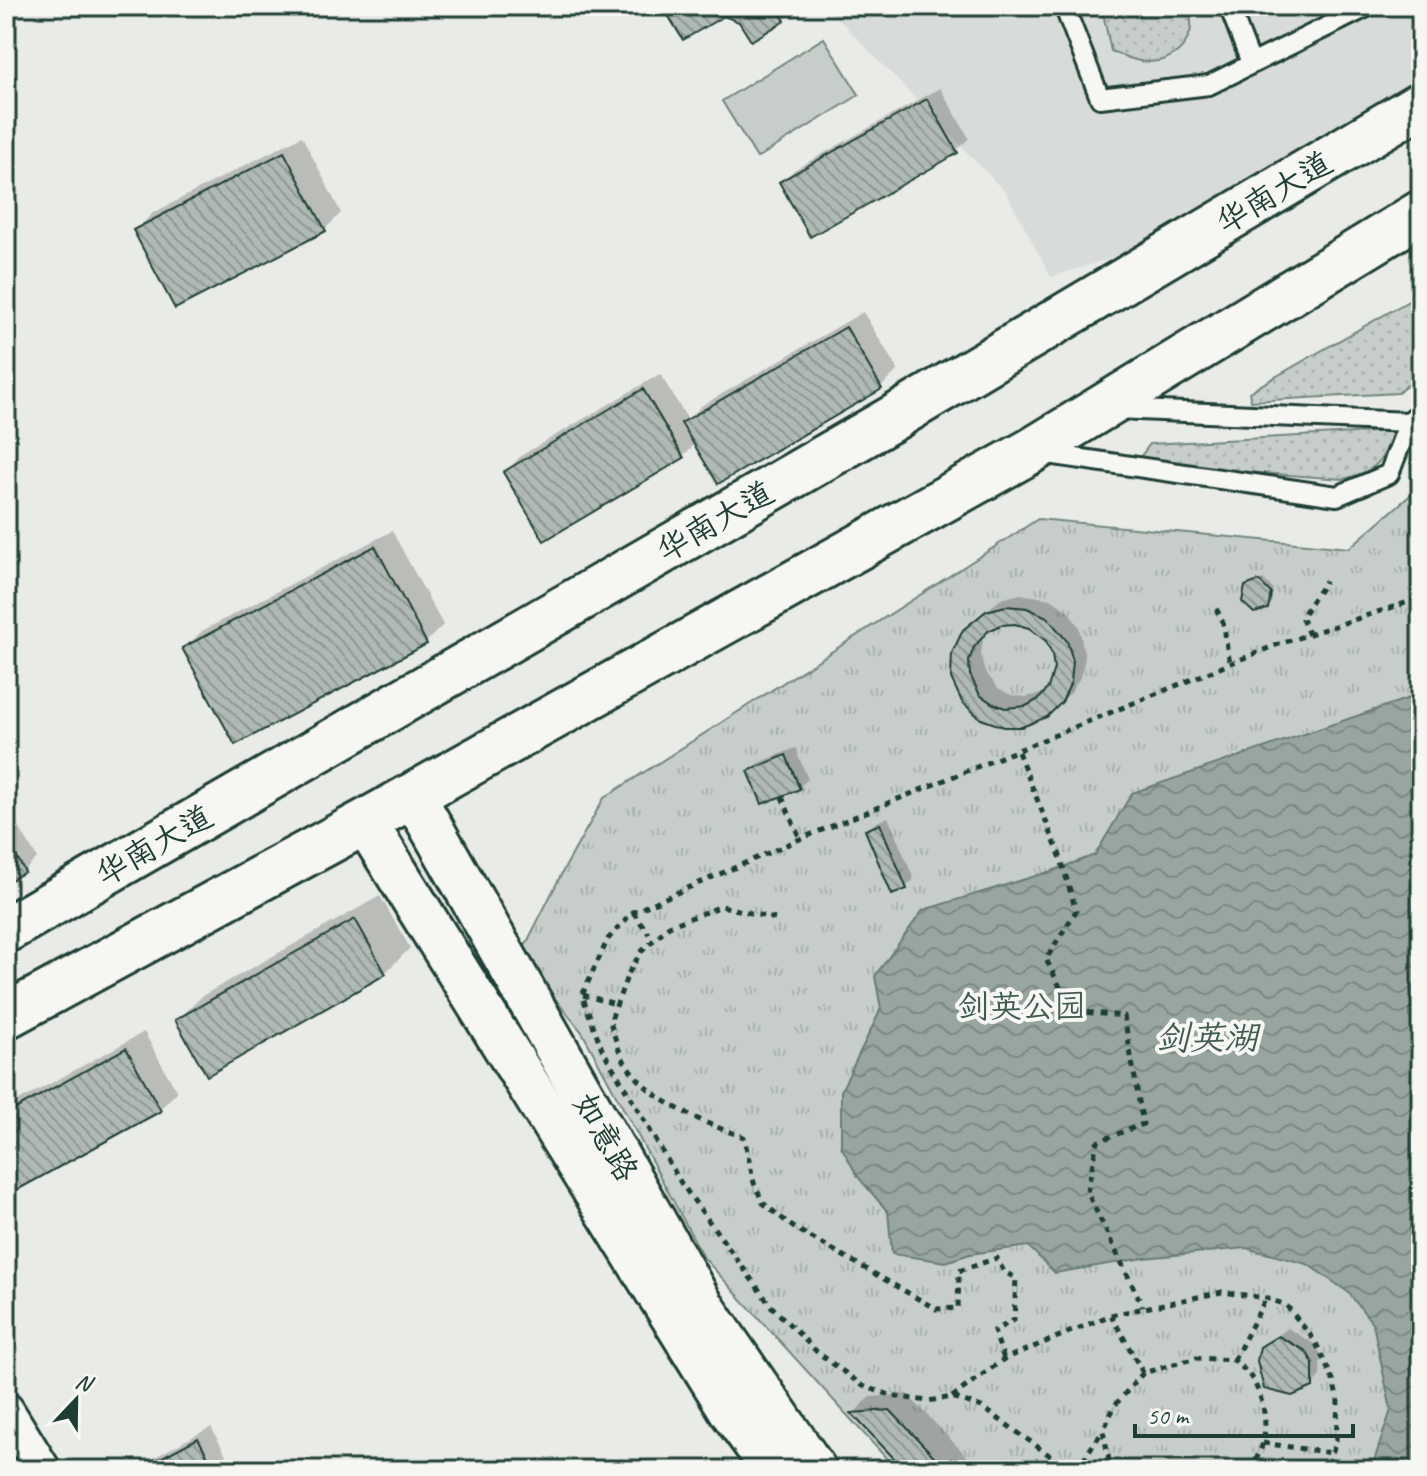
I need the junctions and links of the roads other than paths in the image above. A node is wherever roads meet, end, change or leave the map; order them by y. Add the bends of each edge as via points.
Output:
1 (1064, 6) edge
2 (1229, 6) edge
3 (1369, 6) edge
4 (1251, 63) junction
5 (1421, 104) edge
6 (1421, 213) edge
7 (1101, 408) junction
8 (1415, 416) edge
9 (1031, 451) junction
10 (413, 795) junction
11 (365, 822) junction
12 (6, 930) edge
13 (6, 1016) edge
14 (6, 1410) edge
15 (43, 1470) edge
16 (774, 1470) edge
17 (815, 1470) edge

1 - 4 lane via 1100,98 1209,85
2 - 4 lane
3 - 4 lane
5 - 12 main road, 华南大道 via 895,417
6 - 7 main road
7 - 8 lane
7 - 9 main road
8 - 9 lane via 1389,474 1337,496
9 - 10 main road
10 - 11 main road
10 - 17 street, 如意路 via 703,1307
11 - 13 main road
11 - 16 street, 如意路 via 731,1411
14 - 15 street

